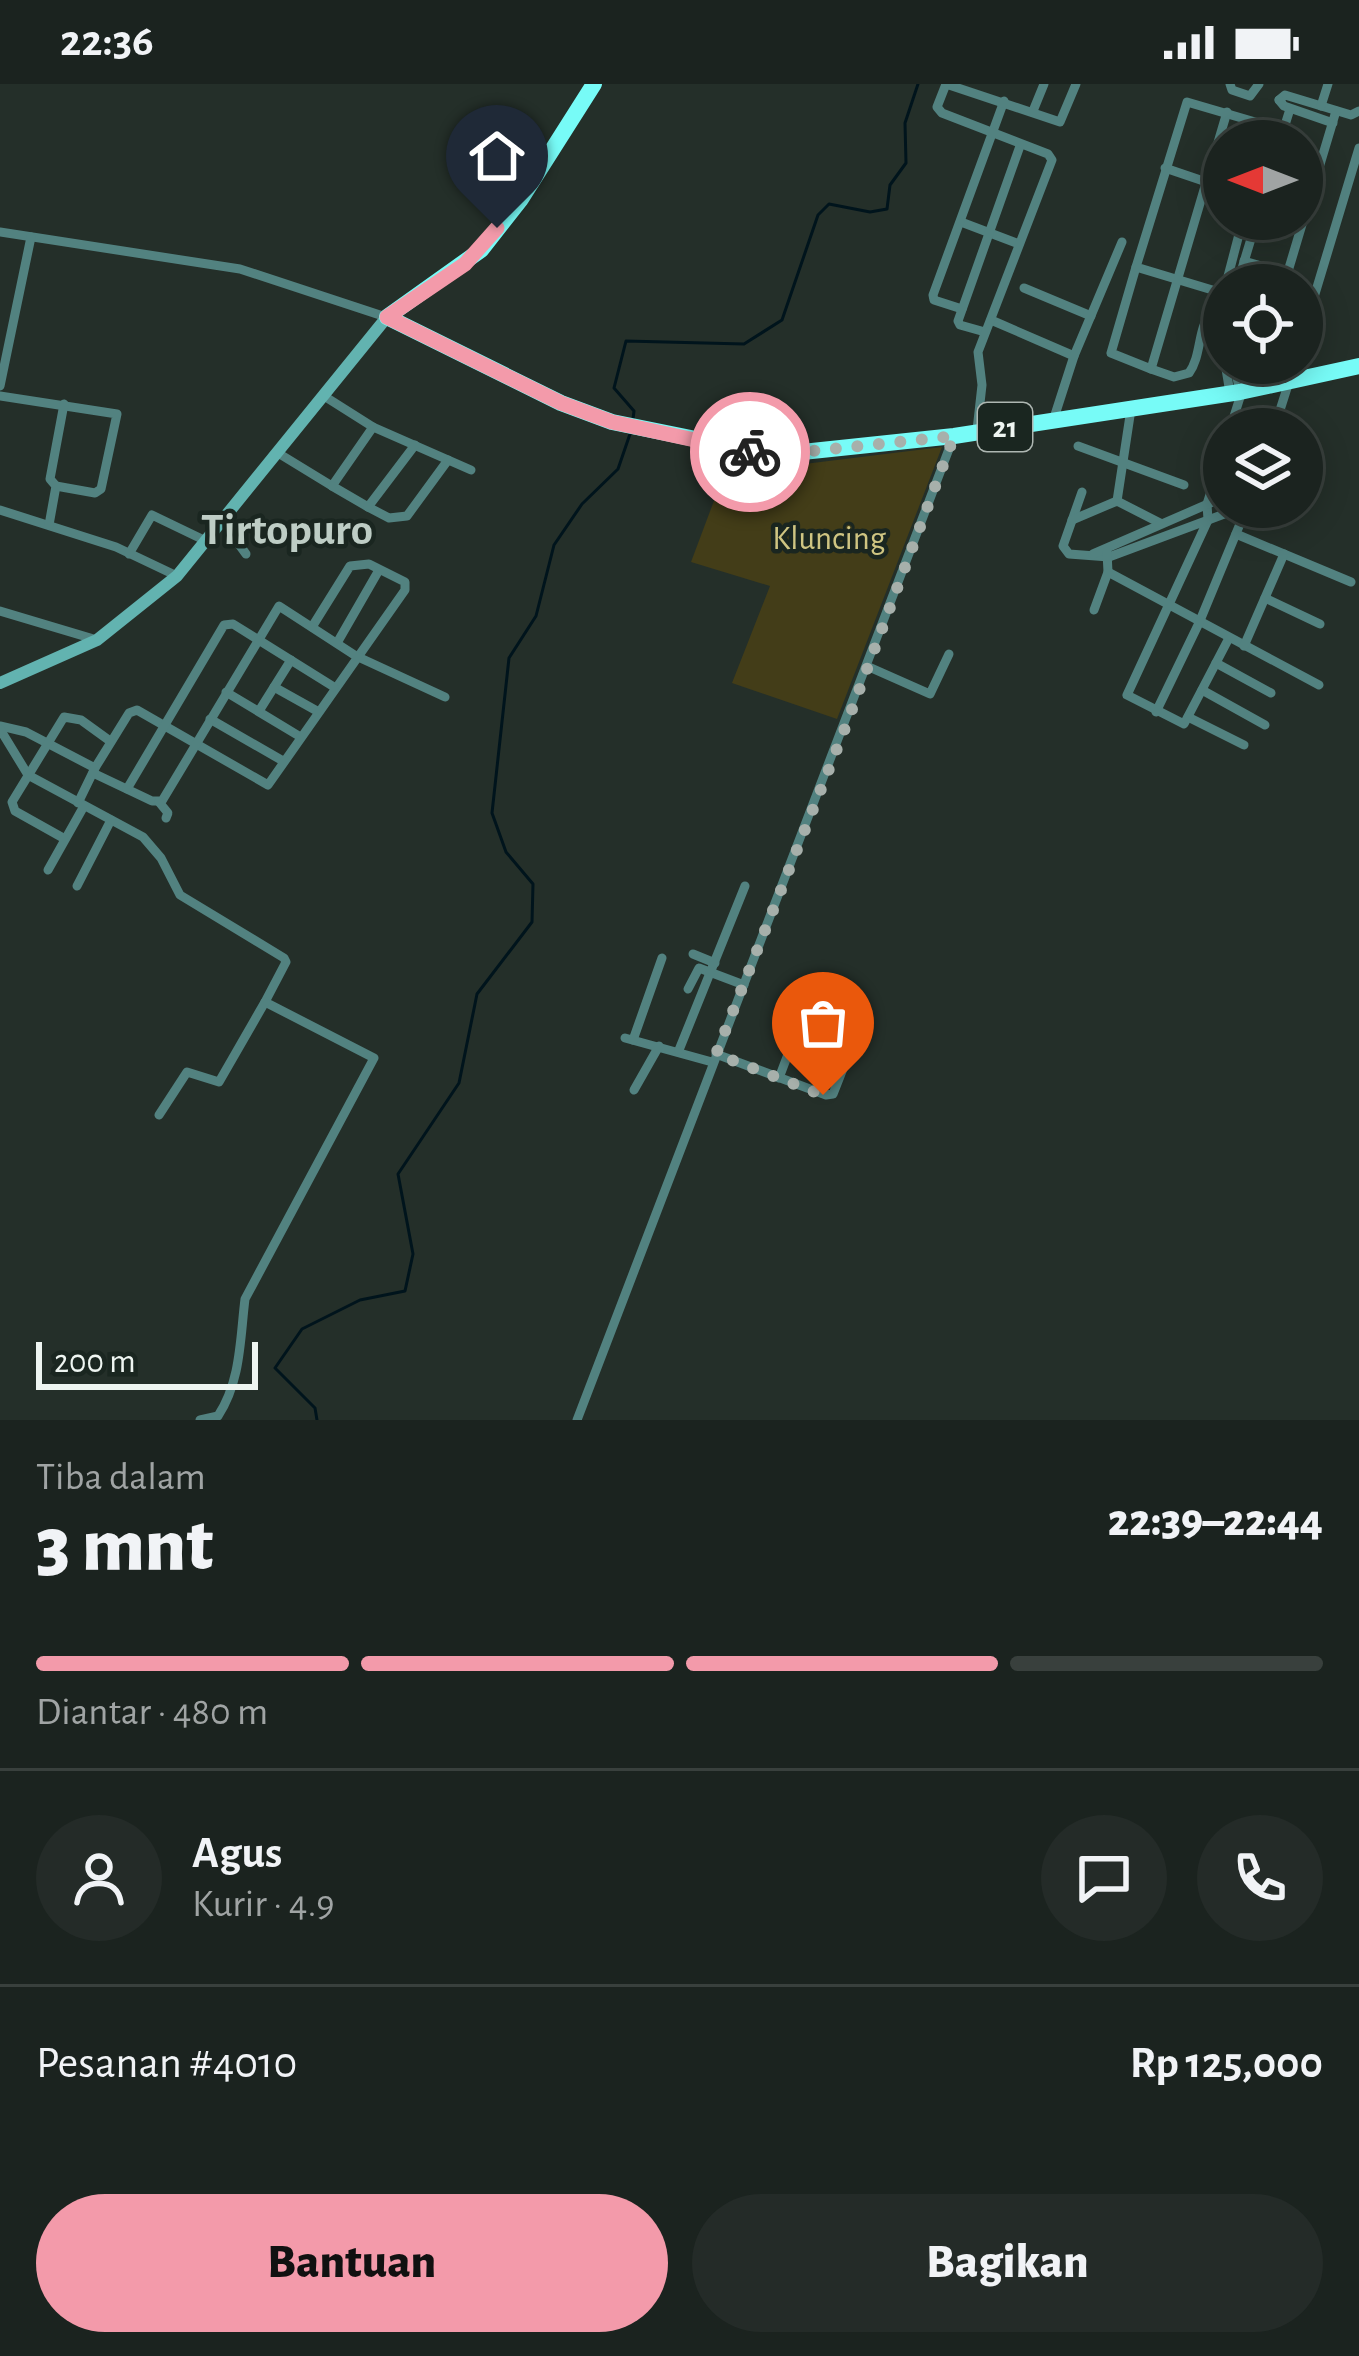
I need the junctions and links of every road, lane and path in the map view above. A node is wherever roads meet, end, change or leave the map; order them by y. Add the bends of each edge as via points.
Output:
1 (594, 84) edge
2 (1044, 84) edge
3 (1076, 84) edge
4 (1230, 84) edge
5 (1259, 84) edge
6 (1328, 84) edge
7 (1285, 89) edge
8 (1004, 101) junction
9 (1321, 106) junction
10 (1290, 109) junction
11 (1336, 110) junction
12 (1359, 111) edge
13 (1033, 112) junction
14 (1227, 112) junction
15 (1224, 120) edge
16 (1250, 120) edge
17 (1287, 120) edge
18 (1334, 123) junction
19 (991, 135) junction
20 (1021, 146) junction
21 (1359, 148) edge
22 (1323, 152) edge
23 (1165, 169) junction
24 (1203, 181) edge
25 (1203, 189) edge
26 (961, 222) junction
27 (0, 232) edge
28 (991, 232) junction
29 (31, 237) junction
30 (1250, 240) edge
31 (1295, 240) edge
32 (1122, 242) dead end
33 (1019, 244) junction
34 (1244, 261) junction
35 (1242, 264) edge
36 (1136, 267) junction
37 (1323, 268) edge
38 (1178, 280) junction
39 (1203, 287) edge
40 (1024, 288) dead end
41 (962, 309) junction
42 (1091, 316) junction
43 (387, 317) junction
44 (991, 320) junction
45 (1203, 326) edge
46 (985, 332) junction
47 (1074, 356) junction
48 (1359, 366) edge
49 (1151, 369) junction
50 (1323, 374) edge
51 (1235, 384) edge
52 (1279, 384) edge
53 (0, 386) edge
54 (1237, 392) junction
55 (0, 396) edge
56 (324, 396) junction
57 (64, 404) junction
58 (1234, 408) edge
59 (1131, 409) junction
60 (1053, 421) junction
61 (373, 427) junction
62 (977, 430) junction
63 (954, 436) junction
64 (415, 445) junction
65 (1078, 446) dead end
66 (278, 453) junction
67 (448, 460) junction
68 (1123, 464) junction
69 (470, 470) dead end
70 (1184, 485) dead end
71 (56, 486) junction
72 (332, 486) junction
73 (1082, 492) dead end
74 (1117, 502) junction
75 (1203, 506) edge
76 (368, 507) junction
77 (0, 510) edge
78 (1072, 520) junction
79 (222, 521) junction
80 (1203, 522) edge
81 (1160, 523) junction
82 (50, 525) junction
83 (1204, 528) edge
84 (1238, 528) edge
85 (1236, 533) junction
86 (206, 541) junction
87 (1107, 551) junction
88 (129, 554) junction
89 (246, 554) dead end
90 (1284, 554) junction
91 (379, 570) junction
92 (1108, 572) junction
93 (177, 576) junction
94 (1351, 582) dead end
95 (1265, 598) junction
96 (1169, 604) junction
97 (1094, 610) dead end
98 (0, 611) edge
99 (1199, 623) junction
100 (1320, 624) dead end
101 (312, 627) junction
102 (257, 638) junction
103 (1229, 638) junction
104 (98, 640) junction
105 (337, 643) junction
106 (1244, 646) junction
107 (949, 654) dead end
108 (356, 656) junction
109 (291, 660) junction
110 (1216, 663) junction
111 (869, 667) junction
112 (0, 682) edge
113 (1319, 685) dead end
114 (274, 687) junction
115 (334, 687) junction
116 (1202, 689) junction
117 (226, 692) junction
118 (1271, 693) dead end
119 (445, 697) dead end
120 (259, 711) junction
121 (317, 711) junction
122 (1156, 712) junction
123 (1188, 717) junction
124 (210, 718) junction
125 (1265, 725) dead end
126 (164, 727) junction
127 (0, 728) edge
128 (299, 736) junction
129 (110, 741) junction
130 (49, 745) junction
131 (195, 745) junction
132 (1244, 745) dead end
133 (283, 761) junction
134 (94, 771) junction
135 (28, 776) junction
136 (127, 789) junction
137 (158, 802) junction
138 (81, 804) junction
139 (166, 818) dead end
140 (111, 820) junction
141 (65, 839) junction
142 (48, 870) dead end
143 (77, 886) dead end
144 (745, 886) dead end
145 (693, 954) dead end
146 (662, 958) dead end
147 (714, 968) junction
148 (814, 983) dead end
149 (744, 985) junction
150 (688, 989) dead end
151 (266, 1002) junction
152 (658, 1046) junction
153 (680, 1050) junction
154 (848, 1056) dead end
155 (714, 1058) junction
156 (779, 1078) junction
157 (634, 1090) dead end
158 (159, 1115) dead end
159 (200, 1420) edge
160 (577, 1420) edge

1 - 43 highway via 481,250
2 - 13 street
3 - 13 street via 1062,122
4 - 5 street via 1250,96
6 - 9 street
7 - 9 street
7 - 10 street via 1280,103
8 - 13 street
8 - 19 street
8 - 19 street via 946,84 937,107
9 - 11 street
10 - 17 street
10 - 18 street
11 - 12 street
11 - 18 street
14 - 15 street
14 - 16 street
14 - 23 street via 1187,102
18 - 22 street
19 - 20 street
19 - 26 street
20 - 28 street
20 - 33 street via 1052,160
21 - 37 street
23 - 24 street
23 - 36 street
25 - 38 street
26 - 28 street
26 - 41 street via 933,298
27 - 29 street
28 - 33 street
28 - 41 street
29 - 43 street via 240,269
29 - 53 street
30 - 34 street
31 - 34 street via 1286,272
32 - 42 street
33 - 44 street
34 - 35 street
36 - 38 street
36 - 49 street via 1111,353
38 - 39 street
38 - 49 street
40 - 42 street
41 - 46 street via 960,325
42 - 47 street
43 - 56 street
43 - 63 highway, 21 via 561,403 627,425 774,455
44 - 46 street
44 - 47 street
45 - 49 street via 1189,374
46 - 62 street
47 - 60 street
48 - 50 highway, 21
51 - 54 street
52 - 54 highway, 21
54 - 58 street
54 - 59 highway, 21
55 - 57 street
56 - 61 street
56 - 66 street
57 - 71 street via 50,479
57 - 71 street via 111,410 116,418 98,493
59 - 60 highway, 21
59 - 68 street
60 - 62 highway, 21
61 - 64 street
61 - 72 street
62 - 63 highway, 21
63 - 111 street
64 - 67 street
64 - 76 street
65 - 68 street
66 - 72 street
66 - 79 street
67 - 69 street
67 - 76 street via 407,516
68 - 70 street
68 - 74 street
71 - 82 street
72 - 76 street
73 - 78 street
74 - 78 street
74 - 81 street
75 - 81 street
77 - 82 street
78 - 87 street via 1064,552
79 - 86 street
79 - 89 street
80 - 87 street
81 - 87 street
82 - 88 street
83 - 96 street
84 - 85 street
85 - 90 street
85 - 99 street
86 - 88 street via 152,514
86 - 93 street
87 - 92 street
88 - 93 street
90 - 94 street
90 - 95 street
91 - 101 street via 345,570
91 - 105 street
91 - 108 street via 404,579 405,588
92 - 96 street
92 - 97 street
93 - 104 street
95 - 100 street
95 - 106 street
96 - 99 street
96 - 122 street via 1126,692
98 - 104 street
99 - 103 street
99 - 122 street
101 - 102 street via 279,606
101 - 105 street
102 - 109 street
102 - 117 street
102 - 126 street via 224,626
103 - 106 street
103 - 110 street
104 - 112 street
105 - 108 street
106 - 113 street
107 - 111 street via 931,694
108 - 115 street
108 - 119 street
109 - 114 street
109 - 115 street
110 - 116 street
110 - 118 street
111 - 149 street
114 - 120 street
114 - 121 street
115 - 121 street
116 - 123 street
116 - 125 street
117 - 120 street
117 - 124 street
120 - 128 street
121 - 128 street
122 - 123 street via 1181,724
123 - 132 street
124 - 131 street
124 - 133 street
126 - 129 street via 134,710
126 - 131 street
126 - 136 street
127 - 130 street
127 - 135 street
128 - 133 street
129 - 130 street via 67,716
129 - 134 street
130 - 134 street
130 - 135 street
131 - 133 street via 264,785
131 - 137 street
134 - 136 street
134 - 138 street
135 - 138 street
135 - 141 street via 12,808
136 - 137 street
137 - 139 street
138 - 140 street
138 - 141 street
140 - 143 street
140 - 151 street via 158,853 180,896 284,958
141 - 142 street
144 - 147 street
145 - 147 street
146 - 152 street via 629,1039
147 - 149 street
147 - 150 street via 697,969
147 - 153 street
148 - 156 street
149 - 155 street
151 - 158 street via 219,1082 188,1072
151 - 159 street via 375,1061 245,1299 230,1398 217,1417
152 - 153 street
152 - 157 street
153 - 155 street
154 - 156 street via 831,1095
155 - 156 street
155 - 160 street

